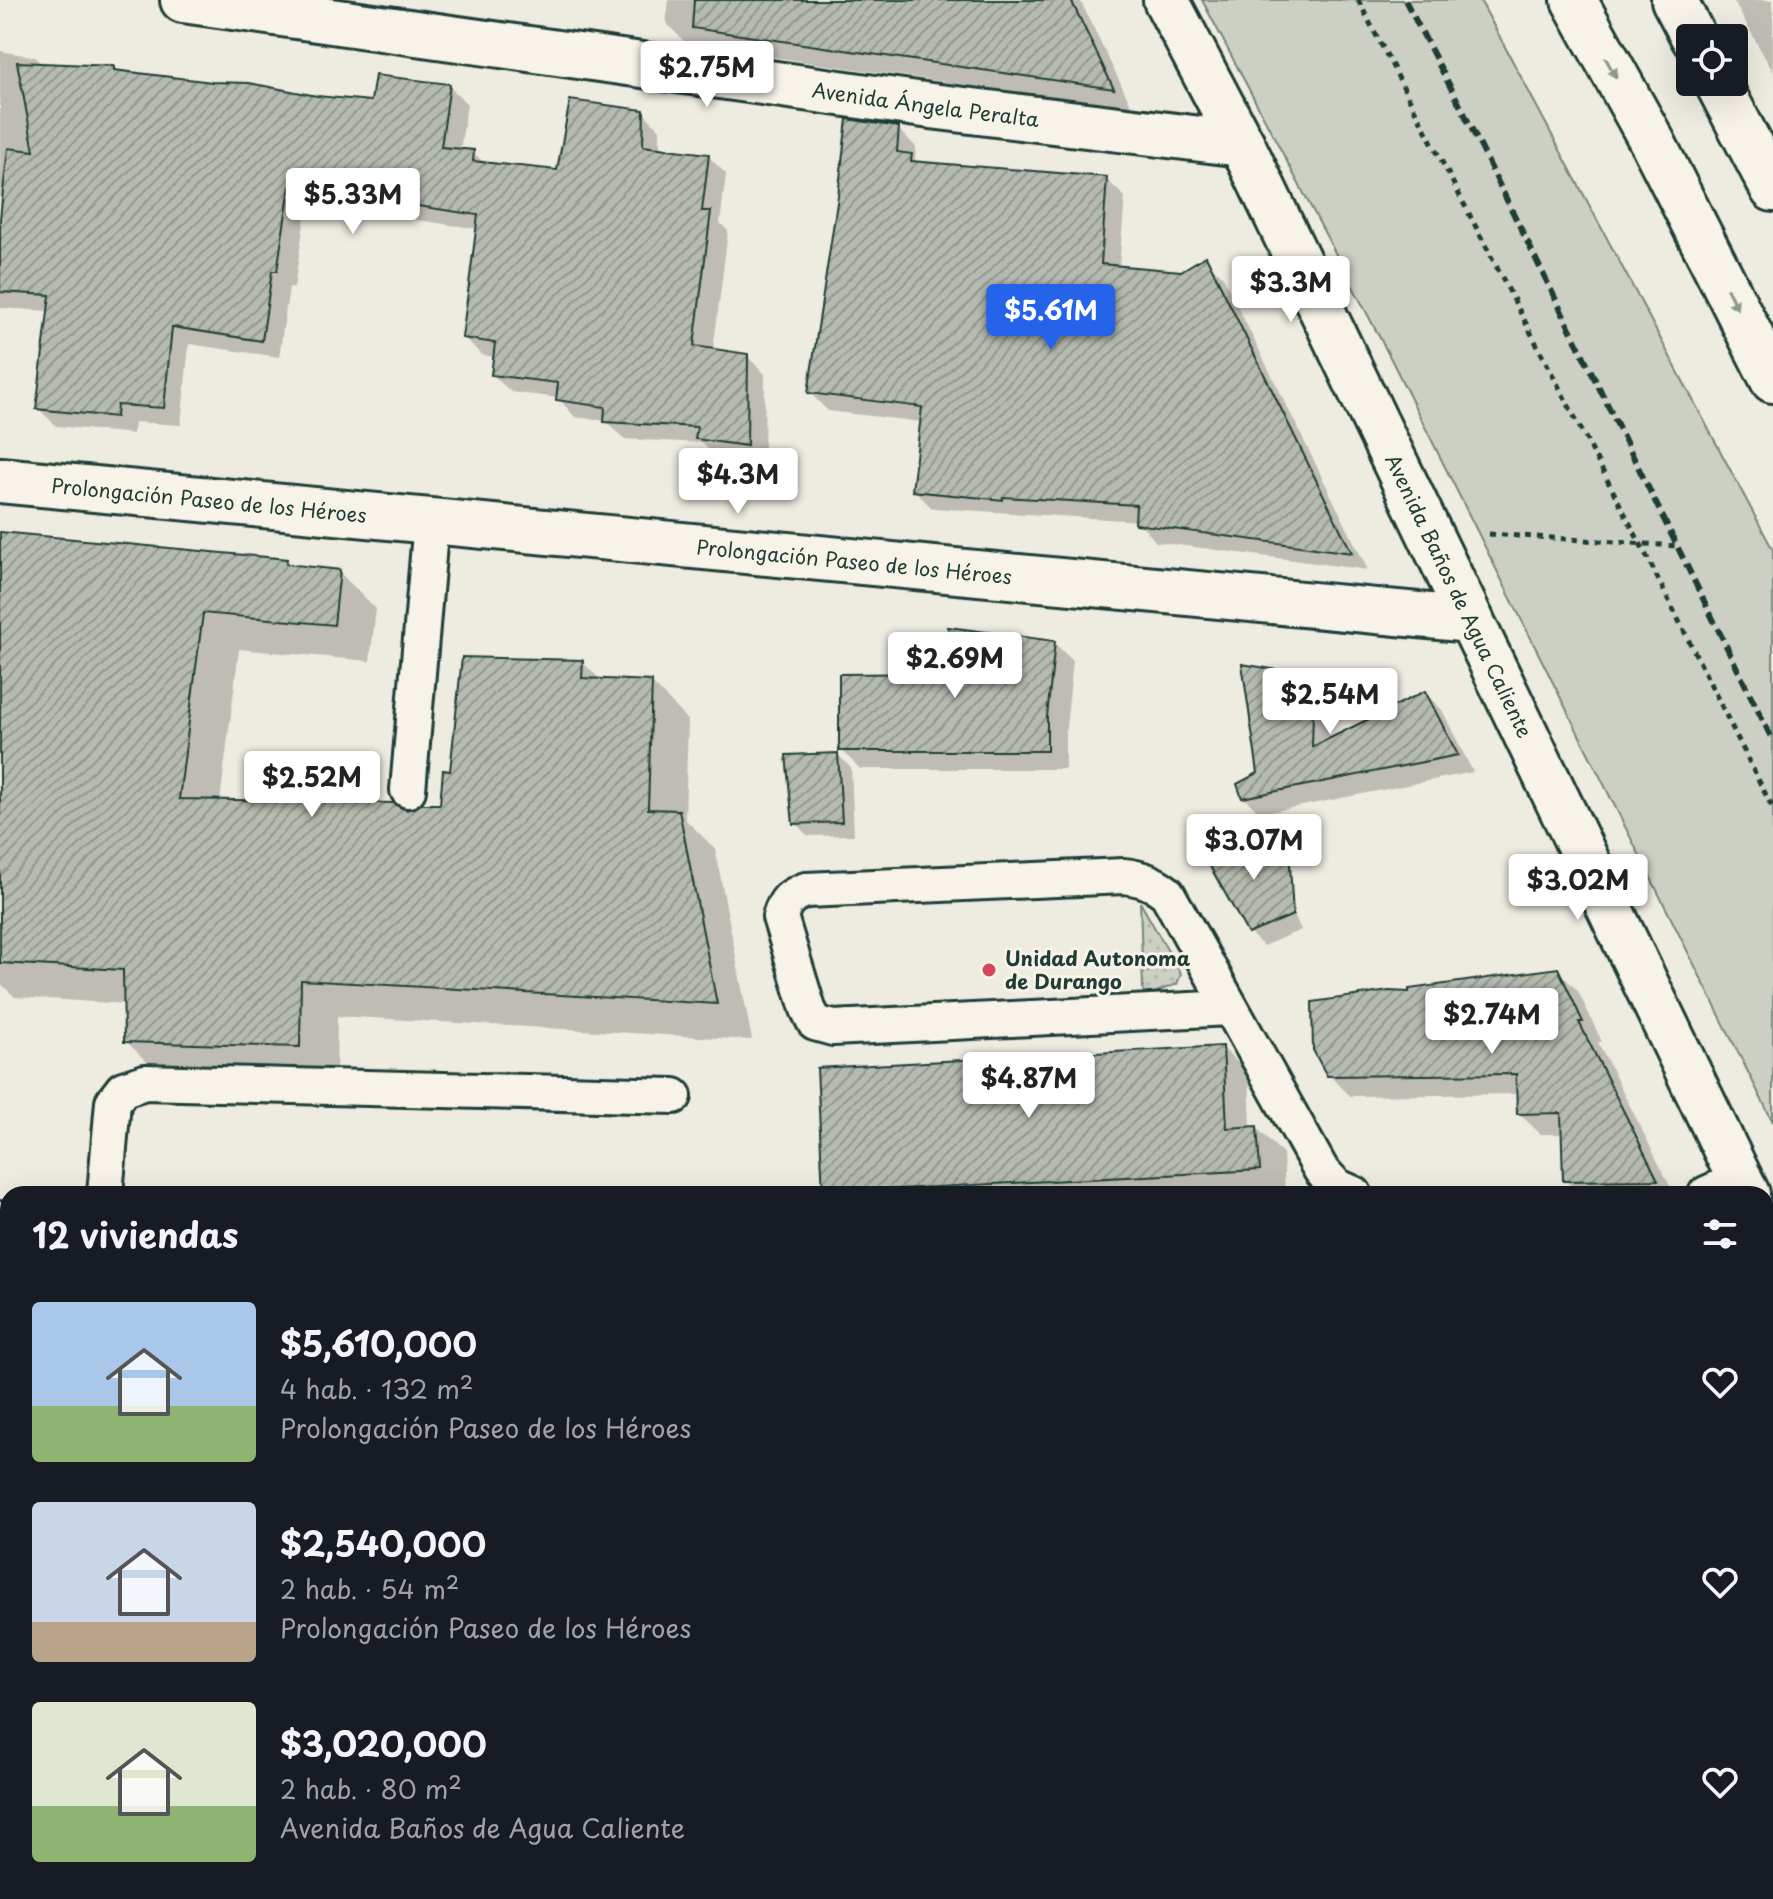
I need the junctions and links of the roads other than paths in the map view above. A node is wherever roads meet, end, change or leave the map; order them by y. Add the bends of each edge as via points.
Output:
1 (183, 0) edge
2 (1166, 0) edge
3 (1574, 0) edge
4 (1674, 0) edge
5 (1687, 24) edge
6 (1724, 96) edge
7 (1242, 144) junction
8 (1773, 189) edge
9 (1773, 380) edge
10 (0, 480) edge
11 (431, 521) junction
12 (1471, 620) junction
13 (408, 790) dead end
14 (1230, 1008) junction
15 (674, 1096) dead end
16 (106, 1186) edge
17 (1336, 1186) edge
18 (1730, 1186) edge

1 - 7 street, Avenida Ángela Peralta via 931,106
2 - 7 street, Avenida Baños de Agua Caliente
3 -> 9 street
4 - 5 street
6 - 8 street
7 - 12 street, Avenida Baños de Agua Caliente
10 - 11 street, Prolongación Paseo de los Héroes
11 - 12 street, Prolongación Paseo de los Héroes
11 - 13 lane
12 - 18 street, Avenida Baños de Agua Caliente
14 - 14 lane via 1167,893 1142,879 806,890 784,902 780,917 808,1009 815,1023 833,1028
14 - 17 lane via 1321,1170
15 - 16 lane via 145,1082 123,1089 113,1102

